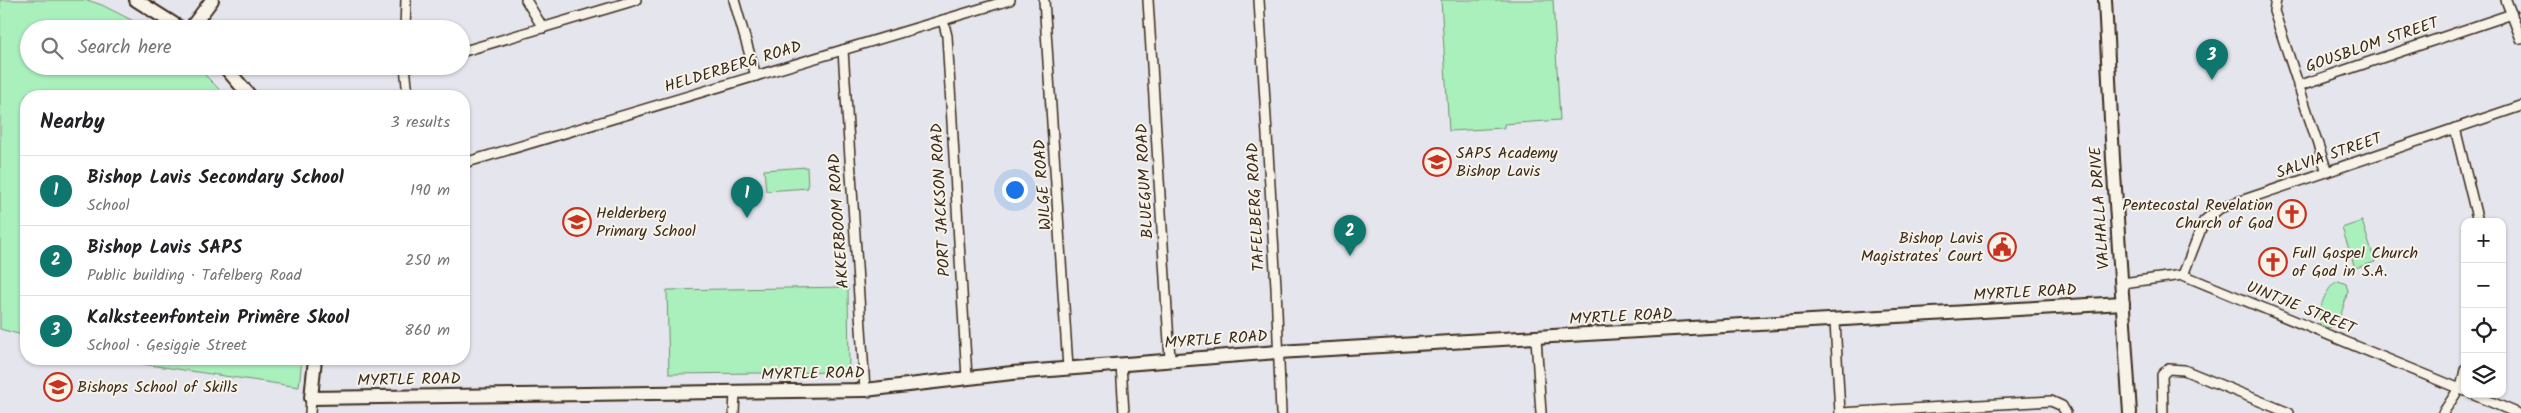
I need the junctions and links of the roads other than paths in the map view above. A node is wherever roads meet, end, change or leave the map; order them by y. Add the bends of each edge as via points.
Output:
1 (136, 0) edge
2 (212, 0) edge
3 (406, 0) edge
4 (526, 0) edge
5 (636, 0) edge
6 (734, 0) edge
7 (1010, 0) edge
8 (1044, 0) edge
9 (1148, 0) edge
10 (1259, 0) edge
11 (2105, 0) edge
12 (2276, 0) edge
13 (2506, 0) edge
14 (2512, 14) junction
15 (168, 20) edge
16 (197, 20) edge
17 (405, 20) edge
18 (943, 20) junction
19 (542, 28) junction
20 (2521, 39) edge
21 (470, 49) edge
22 (843, 50) junction
23 (232, 75) edge
24 (407, 75) edge
25 (756, 76) junction
26 (2298, 86) junction
27 (245, 90) edge
28 (408, 90) edge
29 (2521, 106) edge
30 (2455, 128) junction
31 (470, 160) edge
32 (2327, 172) junction
33 (2477, 218) edge
34 (2183, 275) junction
35 (2122, 284) junction
36 (2123, 303) junction
37 (1835, 321) junction
38 (1536, 338) junction
39 (1278, 352) junction
40 (1170, 360) junction
41 (1121, 364) junction
42 (315, 365) edge
43 (1068, 368) junction
44 (967, 378) junction
45 (865, 390) junction
46 (2461, 390) edge
47 (2461, 391) edge
48 (735, 392) junction
49 (312, 398) junction
50 (2481, 398) edge
51 (1978, 409) edge
52 (310, 413) edge
53 (734, 413) edge
54 (1124, 413) edge
55 (1281, 413) edge
56 (1541, 413) edge
57 (1840, 413) edge
58 (2066, 413) edge
59 (2130, 413) edge
60 (2163, 413) edge
61 (2289, 413) edge
62 (2443, 413) edge
63 (2517, 413) edge

1 - 15 street
2 - 16 street
3 - 17 street
4 - 19 street
5 - 19 street
6 - 25 street
7 - 18 street, HELDERBERG ROAD
8 - 43 street, WILGE ROAD
9 - 40 street, BLUEGUM ROAD
10 - 39 street, TAFELBERG ROAD
11 - 35 street, VALHALLA DRIVE via 2112,159
12 - 26 street via 2274,11
13 - 14 street
14 - 20 street
14 - 26 street, GOUSBLOM STREET
18 - 22 street, HELDERBERG ROAD
18 - 44 street, PORT JACKSON ROAD via 947,36
19 - 21 street
22 - 25 street, HELDERBERG ROAD
22 - 45 street, AKKERBOOM ROAD
23 - 27 street
24 - 28 street
25 - 31 street, HELDERBERG ROAD
26 - 32 street
29 - 30 street, SALVIA STREET
30 - 32 street, SALVIA STREET
30 - 33 street
32 - 34 street, SALVIA STREET via 2212,213 2204,221
34 - 35 street
34 - 46 street, UINTJIE STREET
35 - 36 street, VALHALLA DRIVE
36 - 37 street, MYRTLE ROAD
36 - 59 street, VALHALLA DRIVE
37 - 38 street, MYRTLE ROAD
37 - 57 street
38 - 39 street, MYRTLE ROAD
38 - 56 street
39 - 40 street, MYRTLE ROAD
39 - 55 street, TAFELBERG ROAD
40 - 41 street, MYRTLE ROAD
41 - 43 street, MYRTLE ROAD
41 - 54 street
42 - 49 street
43 - 44 street, MYRTLE ROAD
44 - 45 street, MYRTLE ROAD
45 - 48 street, MYRTLE ROAD
47 - 62 street
48 - 49 street, MYRTLE ROAD
48 - 53 street
49 - 52 street
50 - 63 street
51 - 57 street
51 - 58 street via 2051,401 2062,406
60 - 61 street via 2162,375 2168,369 2184,370

